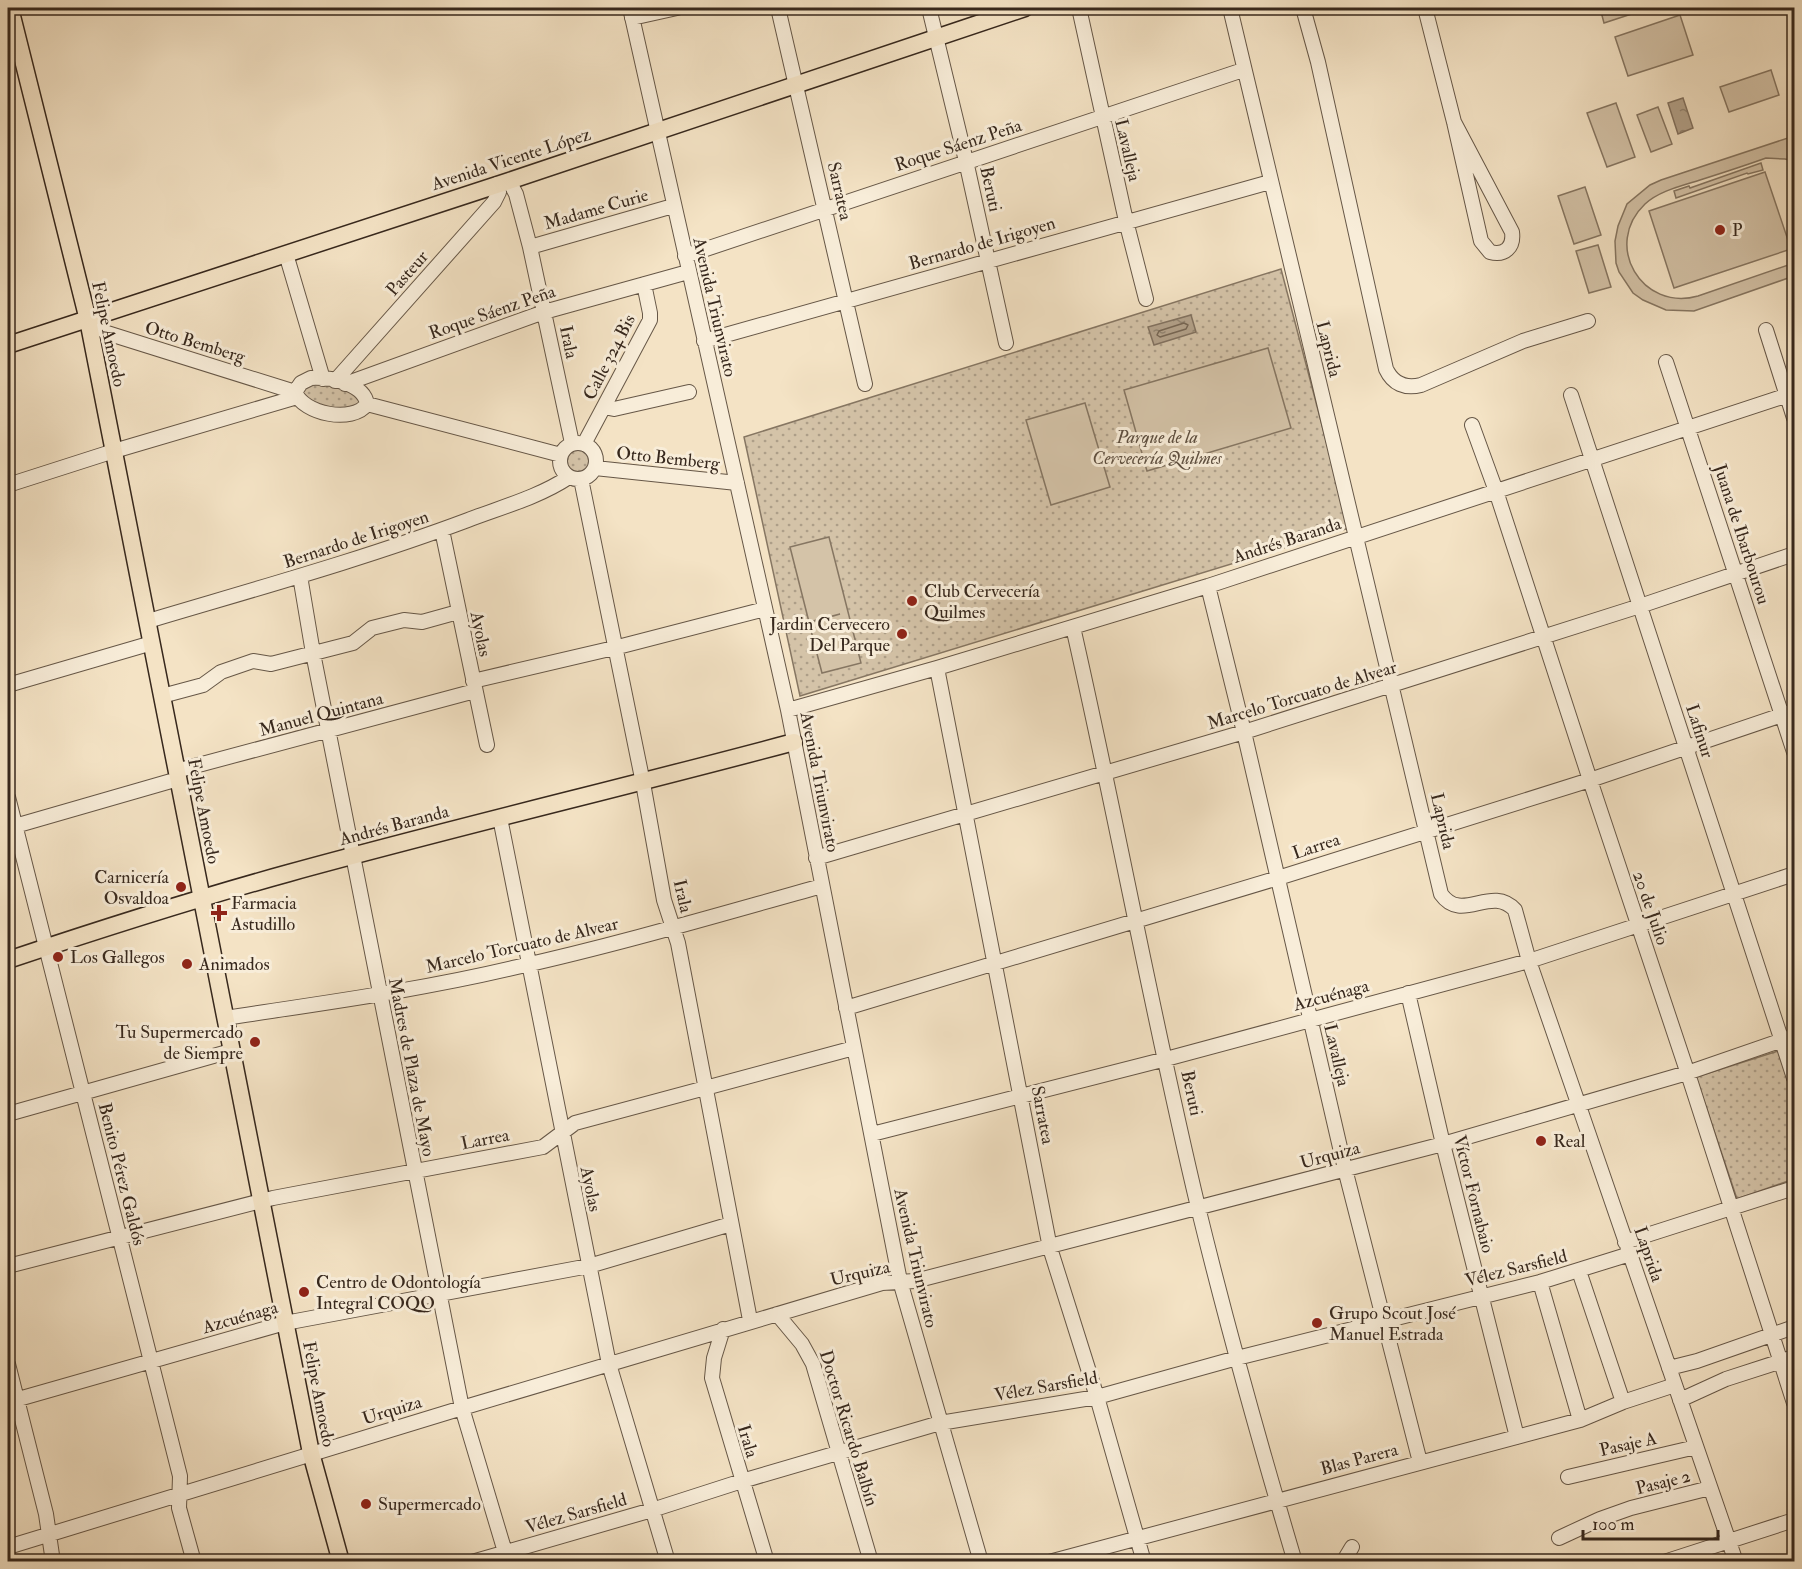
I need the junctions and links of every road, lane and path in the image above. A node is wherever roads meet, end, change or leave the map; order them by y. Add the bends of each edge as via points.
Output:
1 (10, 8) edge
2 (16, 8) edge
3 (677, 8) edge
4 (778, 8) edge
5 (929, 8) edge
6 (1025, 8) edge
7 (1079, 8) edge
8 (1230, 8) edge
9 (1303, 8) edge
10 (1425, 8) edge
11 (631, 13) edge
12 (8, 29) edge
13 (936, 37) junction
14 (24, 70) junction
15 (1243, 70) junction
16 (797, 83) junction
17 (1102, 117) junction
18 (1454, 122) junction
19 (657, 131) junction
20 (966, 161) junction
21 (1270, 182) junction
22 (503, 183) junction
23 (673, 206) junction
24 (825, 208) junction
25 (1126, 221) junction
26 (530, 248) junction
27 (286, 254) junction
28 (685, 256) junction
29 (988, 260) junction
30 (688, 272) junction
31 (644, 284) junction
32 (1146, 299) dead end
33 (847, 300) junction
34 (544, 312) junction
35 (88, 320) junction
36 (1588, 321) dead end
37 (1766, 330) dead end
38 (704, 341) junction
39 (1006, 343) dead end
40 (8, 345) edge
41 (1665, 362) dead end
42 (334, 381) junction
43 (865, 384) dead end
44 (689, 392) dead end
45 (296, 394) junction
46 (1791, 394) edge
47 (1571, 396) dead end
48 (367, 404) junction
49 (604, 407) junction
50 (1794, 418) edge
51 (1472, 425) dead end
52 (1688, 428) junction
53 (578, 444) junction
54 (114, 451) junction
55 (561, 455) junction
56 (1593, 459) junction
57 (595, 468) junction
58 (575, 478) junction
59 (736, 483) junction
60 (8, 485) edge
61 (1496, 491) junction
62 (442, 530) junction
63 (1356, 538) junction
64 (1794, 554) edge
65 (1736, 574) junction
66 (300, 576) junction
67 (1208, 586) junction
68 (1640, 606) junction
69 (765, 609) junction
70 (458, 612) junction
71 (148, 621) junction
72 (1073, 627) junction
73 (1544, 637) junction
74 (153, 643) junction
75 (614, 648) junction
76 (313, 653) junction
77 (937, 668) junction
78 (8, 685) edge
79 (474, 686) junction
80 (1392, 686) junction
81 (162, 696) junction
82 (788, 710) junction
83 (1788, 713) edge
84 (328, 730) junction
85 (1244, 732) junction
86 (794, 742) junction
87 (487, 745) dead end
88 (1686, 747) junction
89 (1794, 752) edge
90 (1107, 773) junction
91 (177, 775) junction
92 (1590, 780) junction
93 (644, 783) junction
94 (8, 797) edge
95 (965, 814) junction
96 (500, 818) junction
97 (12, 827) edge
98 (1426, 830) junction
99 (354, 856) junction
100 (816, 858) junction
101 (1794, 874) edge
102 (1278, 878) junction
103 (822, 886) junction
104 (1735, 894) junction
105 (202, 897) junction
106 (1137, 919) junction
107 (1638, 925) junction
108 (672, 928) junction
109 (46, 947) junction
110 (8, 960) edge
111 (1529, 961) junction
112 (994, 962) junction
113 (529, 965) junction
114 (1408, 993) junction
115 (380, 995) junction
116 (846, 1008) junction
117 (225, 1018) junction
118 (1310, 1020) junction
119 (1788, 1038) edge
120 (854, 1048) junction
121 (231, 1051) junction
122 (1166, 1059) junction
123 (1687, 1073) junction
124 (1794, 1078) edge
125 (706, 1087) junction
126 (83, 1092) junction
127 (1020, 1095) junction
128 (1578, 1106) junction
129 (8, 1114) edge
130 (562, 1132) junction
131 (872, 1134) junction
132 (1443, 1144) junction
133 (1345, 1169) junction
134 (414, 1171) junction
135 (1794, 1188) edge
136 (261, 1201) junction
137 (1198, 1207) junction
138 (1732, 1208) junction
139 (731, 1224) junction
140 (120, 1238) junction
141 (1050, 1248) junction
142 (1628, 1248) junction
143 (8, 1266) edge
144 (589, 1266) junction
145 (1579, 1271) junction
146 (900, 1281) junction
147 (1540, 1282) junction
148 (439, 1293) junction
149 (1481, 1296) junction
150 (777, 1314) junction
151 (750, 1320) junction
152 (1385, 1321) junction
153 (285, 1323) junction
154 (1794, 1327) edge
155 (723, 1329) junction
156 (1771, 1334) junction
157 (1237, 1358) junction
158 (1794, 1358) edge
159 (150, 1361) junction
160 (1781, 1362) junction
161 (8, 1364) edge
162 (609, 1364) junction
163 (1669, 1368) junction
164 (1675, 1385) junction
165 (1097, 1397) junction
166 (12, 1400) edge
167 (1680, 1400) junction
168 (1623, 1402) junction
169 (1794, 1403) edge
170 (462, 1407) junction
171 (1580, 1420) junction
172 (940, 1423) junction
173 (1517, 1437) junction
174 (1696, 1447) junction
175 (311, 1453) junction
176 (839, 1453) junction
177 (1420, 1462) junction
178 (1568, 1476) dead end
179 (742, 1481) junction
180 (1710, 1488) junction
181 (179, 1494) junction
182 (1276, 1500) junction
183 (652, 1510) junction
184 (1794, 1520) edge
185 (48, 1534) junction
186 (1137, 1537) junction
187 (1559, 1538) dead end
188 (1729, 1542) junction
189 (8, 1547) edge
190 (1352, 1547) dead end
191 (506, 1557) edge
192 (53, 1562) edge
193 (194, 1562) edge
194 (340, 1562) edge
195 (472, 1562) edge
196 (668, 1562) edge
197 (767, 1562) edge
198 (871, 1562) edge
199 (981, 1562) edge
200 (1049, 1562) edge
201 (1144, 1562) edge
202 (1295, 1562) edge
203 (1342, 1562) edge
204 (1664, 1562) edge
205 (1736, 1562) edge

1 - 14 main road, Felipe Amoedo
2 - 14 street, Felipe Amoedo via 27,53
3 - 11 street
4 - 16 street, Sarratea
5 - 13 street, Beruti
6 - 13 main road, Avenida Vicente López
7 - 17 street, Lavalleja
8 - 15 street, Laprida
9 - 36 street via 1386,369 1421,385 1523,341
10 - 18 street
11 - 19 street, Avenida Triunvirato
12 - 14 street, Felipe Amoedo via 14,56
13 - 16 main road, Avenida Vicente López
13 - 20 street, Beruti
14 - 35 main road, Felipe Amoedo
15 - 17 street, Roque Sáenz Peña
15 - 21 street, Laprida
16 - 19 main road, Avenida Vicente López
16 - 24 street, Sarratea
17 - 20 street, Roque Sáenz Peña
17 - 25 street, Lavalleja
18 - 18 street via 1481,241 1490,252 1502,252 1512,244 1512,232
19 - 22 main road, Avenida Vicente López
19 - 23 street, Avenida Triunvirato
20 - 24 street, Roque Sáenz Peña
20 - 29 street, Beruti
21 - 25 street, Bernardo de Irigoyen
21 - 63 street, Laprida
22 - 26 street, Irala via 516,194
22 - 27 main road, Avenida Vicente López
22 - 42 street, Pasteur via 494,201
23 - 26 street, Madame Curie
23 - 28 street, Avenida Triunvirato
24 - 28 street, Roque Sáenz Peña
24 - 33 street, Sarratea
25 - 29 street, Bernardo de Irigoyen
25 - 32 street, Lavalleja
26 - 34 street, Irala
27 - 35 main road, Avenida Vicente López
27 - 42 street
28 - 30 street, Avenida Triunvirato
29 - 33 street, Bernardo de Irigoyen
29 - 39 street, Beruti
30 - 31 street, Roque Sáenz Peña
30 - 38 street, Avenida Triunvirato
31 - 34 street, Roque Sáenz Peña
31 - 49 street, Calle 324 Bis via 650,320
33 - 38 street, Bernardo de Irigoyen
33 - 43 street, Sarratea
34 - 42 street, Roque Sáenz Peña
34 - 53 street, Irala
35 - 40 main road, Avenida Vicente López
35 - 45 street, Otto Bemberg via 107,333
35 - 54 main road, Felipe Amoedo
37 - 46 street
38 - 59 street, Avenida Triunvirato
41 - 52 street, Juana de Ibarbourou
42 - 45 street, Roque Sáenz Peña via 305,380 297,386
42 - 48 street via 359,389
44 - 49 street via 614,409
45 - 48 street, Otto Bemberg via 301,402 315,409 340,415 354,415
45 - 54 street
46 - 50 street
46 - 52 street, Andrés Baranda
47 - 56 street, Lafinur
48 - 55 street
49 - 53 street, Calle 324 Bis
51 - 61 street, 20 de Julio
52 - 56 street, Andrés Baranda
52 - 65 street, Juana de Ibarbourou
53 - 55 street via 563,450
53 - 57 street via 589,447 596,456
54 - 60 street
54 - 71 main road, Felipe Amoedo
55 - 58 street via 561,467
56 - 61 street, Andrés Baranda
56 - 68 street, Lafinur
57 - 58 street via 592,473
57 - 59 street, Otto Bemberg
58 - 62 street, Bernardo de Irigoyen
58 - 75 street, Irala
59 - 69 street, Avenida Triunvirato
61 - 63 street, Andrés Baranda
61 - 73 street, 20 de Julio
62 - 66 street, Bernardo de Irigoyen
62 - 70 street, Ayolas
63 - 67 street, Andrés Baranda
63 - 80 street, Laprida
64 - 65 street, Marcelo Torcuato de Alvear
65 - 68 street, Marcelo Torcuato de Alvear
65 - 83 street, Juana de Ibarbourou
66 - 71 street, Bernardo de Irigoyen
66 - 76 street, Madres de Plaza de Mayo
67 - 72 street, Andrés Baranda
67 - 85 street, Lavalleja
68 - 73 street, Marcelo Torcuato de Alvear
68 - 88 street, Lafinur
69 - 75 street, Manuel Quintana
69 - 82 street, Avenida Triunvirato
70 - 76 street via 422,622 404,620 372,628 353,643
70 - 79 street, Ayolas
71 - 74 main road, Felipe Amoedo
72 - 77 street, Andrés Baranda
72 - 90 street, Beruti
73 - 80 street, Marcelo Torcuato de Alvear
73 - 92 street, 20 de Julio
74 - 78 street
74 - 81 main road, Felipe Amoedo
75 - 79 street, Manuel Quintana
75 - 93 street, Irala
76 - 81 street via 270,664 253,661 221,672 203,685
76 - 84 street, Madres de Plaza de Mayo
77 - 82 street, Andrés Baranda
77 - 95 street, Sarratea
79 - 84 street, Manuel Quintana
79 - 87 street, Ayolas
80 - 85 street, Marcelo Torcuato de Alvear
80 - 98 street, Laprida
81 - 91 main road, Felipe Amoedo
82 - 86 street, Avenida Triunvirato
83 - 88 street, Larrea
83 - 89 street, Juana de Ibarbourou
84 - 91 street, Manuel Quintana
84 - 99 street, Madres de Plaza de Mayo
85 - 90 street, Marcelo Torcuato de Alvear
85 - 102 street, Lavalleja
86 - 93 main road, Andrés Baranda
86 - 100 street, Avenida Triunvirato
88 - 92 street, Larrea
88 - 104 street, Lafinur
90 - 95 street, Marcelo Torcuato de Alvear
90 - 106 street, Beruti
91 - 97 street, Manuel Quintana
91 - 105 main road, Felipe Amoedo
92 - 98 street, Larrea
92 - 107 street, 20 de Julio
93 - 96 main road, Andrés Baranda
93 - 108 street, Irala
94 - 97 street, Benito Pérez Galdós
95 - 100 street, Marcelo Torcuato de Alvear
95 - 112 street, Sarratea
96 - 99 main road, Andrés Baranda
96 - 113 street, Ayolas
97 - 109 street, Benito Pérez Galdós
98 - 102 street, Larrea
98 - 111 street, Laprida via 1441,894 1462,907 1496,900 1510,905 1515,910
99 - 105 main road, Andrés Baranda
99 - 115 street, Madres de Plaza de Mayo
100 - 103 street, Avenida Triunvirato
101 - 104 street, Azcuénaga
102 - 106 street, Larrea
102 - 118 street, Lavalleja
103 - 108 street, Marcelo Torcuato de Alvear
103 - 116 street, Avenida Triunvirato
104 - 107 street, Azcuénaga
104 - 119 street, Lafinur
105 - 109 main road, Andrés Baranda
105 - 117 main road, Felipe Amoedo
106 - 112 street, Larrea
106 - 122 street, Beruti
107 - 111 street, Azcuénaga
107 - 123 street, 20 de Julio
108 - 113 street, Marcelo Torcuato de Alvear
108 - 125 street, Irala
109 - 110 main road, Andrés Baranda
109 - 126 street, Benito Pérez Galdós
111 - 114 street, Azcuénaga
111 - 128 street, Laprida
112 - 116 street, Larrea
112 - 127 street, Sarratea
113 - 115 street, Marcelo Torcuato de Alvear
113 - 130 street, Ayolas
114 - 118 street, Azcuénaga
114 - 132 street, Víctor Fornabaio
115 - 117 street, Marcelo Torcuato de Alvear
115 - 134 street, Madres de Plaza de Mayo
116 - 120 street, Avenida Triunvirato
117 - 121 main road, Felipe Amoedo
118 - 122 street, Azcuénaga
118 - 133 street, Lavalleja
119 - 123 street, Urquiza
119 - 124 street, Lafinur
120 - 125 street, Larrea
120 - 131 street, Avenida Triunvirato
121 - 126 street
121 - 136 main road, Felipe Amoedo
122 - 127 street, Azcuénaga
122 - 137 street, Beruti
123 - 128 street, Urquiza
123 - 138 street, 20 de Julio
125 - 130 street, Larrea via 575,1123
125 - 139 street, Irala
126 - 129 street
126 - 140 street, Benito Pérez Galdós
127 - 131 street, Azcuénaga
127 - 141 street, Sarratea
128 - 132 street, Urquiza
128 - 142 street, Laprida
130 - 134 street, Larrea via 543,1147
130 - 144 street, Ayolas
131 - 146 street, Avenida Triunvirato
132 - 133 street, Urquiza
132 - 149 street, Víctor Fornabaio
133 - 137 street, Urquiza
133 - 152 street, Lavalleja
134 - 136 street, Larrea
134 - 148 street, Madres de Plaza de Mayo
135 - 138 street, Vélez Sarsfield
136 - 140 street, Larrea
136 - 153 main road, Felipe Amoedo
137 - 141 street, Urquiza
137 - 157 street, Beruti
138 - 142 street, Vélez Sarsfield
138 - 156 street, 20 de Julio
139 - 144 street, Azcuénaga
139 - 151 street, Irala
140 - 143 street, Larrea
140 - 159 street, Benito Pérez Galdós
141 - 146 street, Urquiza via 915,1281
141 - 165 street, Sarratea
142 - 145 street, Vélez Sarsfield
142 - 163 street, Laprida
144 - 148 street, Azcuénaga
144 - 162 street, Ayolas
145 - 147 street, Vélez Sarsfield
145 - 168 street
146 - 150 street, Urquiza via 882,1282
146 - 172 street, Avenida Triunvirato
147 - 149 street, Vélez Sarsfield
147 - 171 street
148 - 153 street, Azcuénaga
148 - 170 street, Madres de Plaza de Mayo
149 - 152 street, Vélez Sarsfield
149 - 173 street, Víctor Fornabaio
150 - 151 street, Urquiza
150 - 176 street, Doctor Ricardo Balbín via 809,1354
151 - 155 street, Urquiza
152 - 157 street, Vélez Sarsfield
152 - 177 street, Lavalleja
153 - 159 street, Azcuénaga
153 - 175 main road, Felipe Amoedo
154 - 156 street
155 - 162 street, Urquiza
155 - 179 street, Irala via 712,1378
156 - 160 street, 20 de Julio
156 - 163 street
157 - 165 street, Vélez Sarsfield
157 - 182 street, Beruti
158 - 160 street
159 - 166 street, Azcuénaga
159 - 181 street, Benito Pérez Galdós via 180,1476
160 - 167 street via 1726,1379
160 - 169 street, 20 de Julio
161 - 166 street
162 - 170 street, Urquiza
162 - 183 street, Ayolas
163 - 164 street, Laprida
164 - 167 street, Laprida
164 - 168 street, Blas Parera
165 - 172 street, Vélez Sarsfield
165 - 186 street, Sarratea
166 - 185 street via 46,1514
167 - 174 street, Laprida
168 - 171 street, Blas Parera
170 - 175 street, Urquiza
170 - 191 street, Madres de Plaza de Mayo
171 - 173 street, Blas Parera
172 - 176 street, Vélez Sarsfield
172 - 199 street, Avenida Triunvirato
173 - 177 street, Blas Parera
174 - 178 street, Pasaje A
174 - 180 street, Laprida
175 - 181 street, Urquiza
175 - 194 main road, Felipe Amoedo
176 - 179 street, Vélez Sarsfield
176 - 198 street, Doctor Ricardo Balbín
177 - 182 street, Blas Parera
179 - 183 street, Vélez Sarsfield
179 - 197 street, Irala
180 - 187 street, Pasaje 2 via 1631,1508
180 - 188 street, Laprida
181 - 185 street, Urquiza
181 - 193 street, Benito Pérez Galdós via 179,1508
182 - 186 street, Blas Parera
182 - 202 street, Beruti
183 - 191 street, Vélez Sarsfield
183 - 196 street, Ayolas
184 - 188 street
185 - 189 street, Urquiza
185 - 192 street
186 - 200 street, Blas Parera
186 - 201 street, Sarratea
188 - 204 street
188 - 205 street, Laprida
190 - 203 street
191 - 195 street, Vélez Sarsfield

